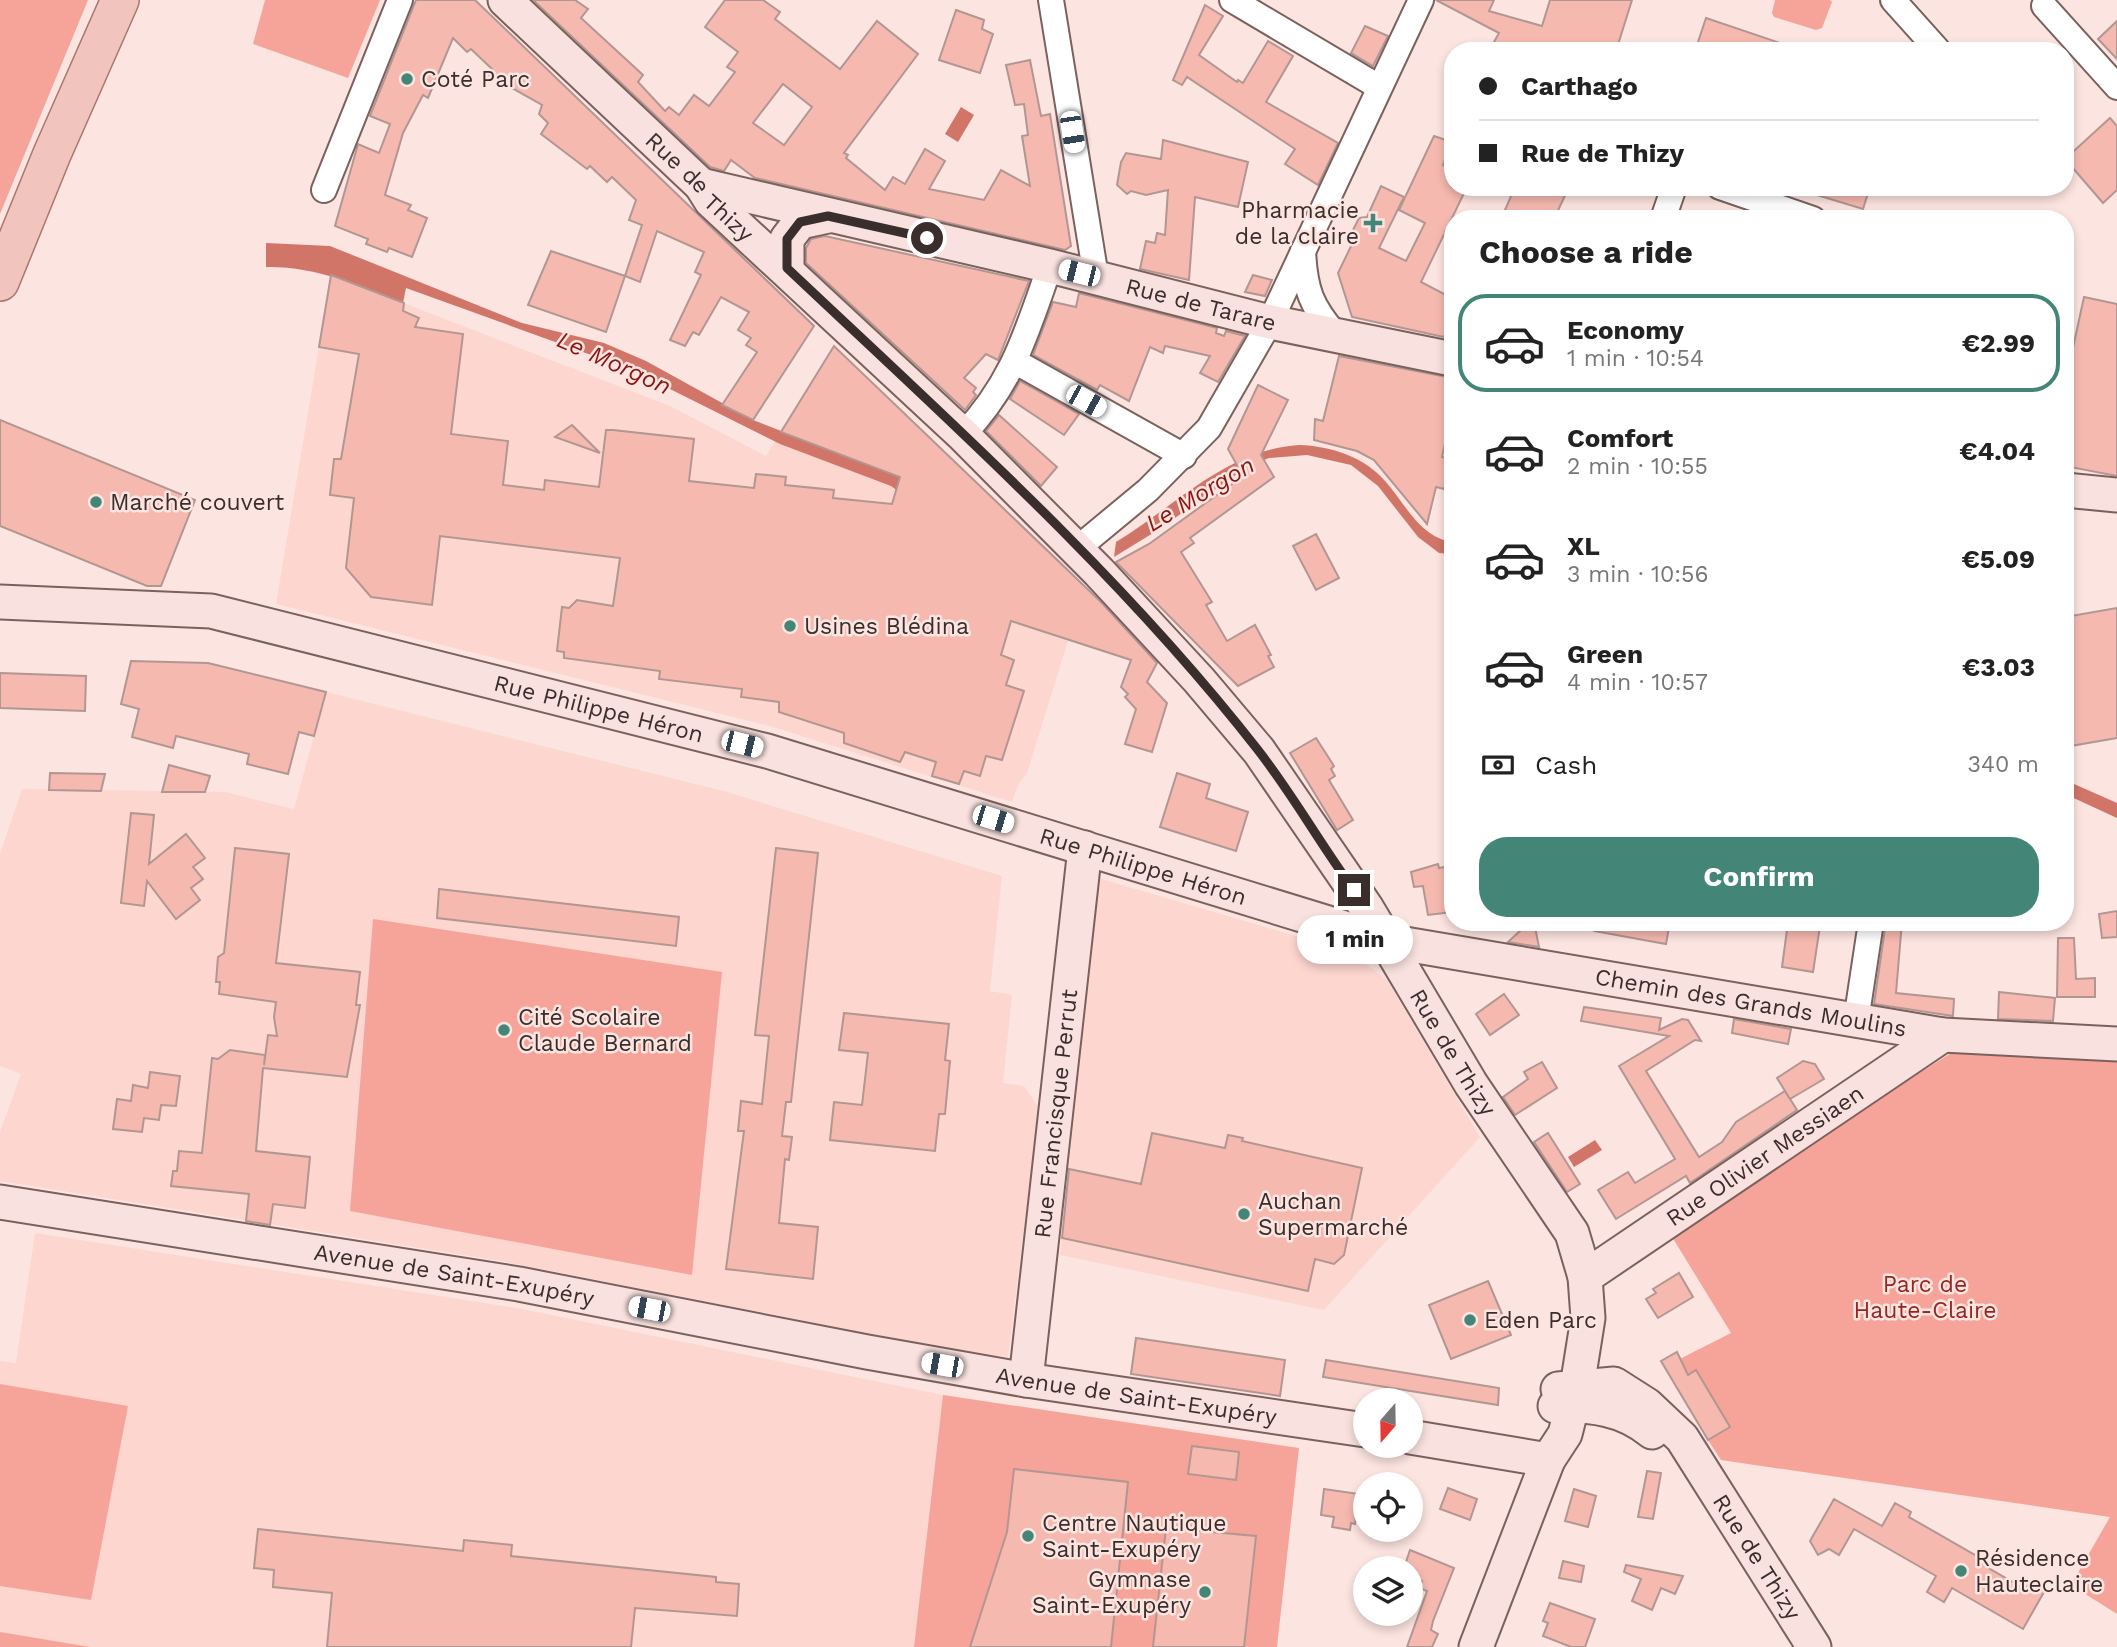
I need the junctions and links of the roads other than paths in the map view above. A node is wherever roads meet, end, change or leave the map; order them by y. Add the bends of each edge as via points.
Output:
1 (120, 0) edge
2 (400, 0) edge
3 (505, 0) edge
4 (1051, 0) edge
5 (1233, 0) edge
6 (1421, 0) edge
7 (1893, 0) edge
8 (2044, 6) dead end
9 (1931, 42) edge
10 (1379, 87) junction
11 (2117, 87) edge
12 (701, 185) junction
13 (324, 190) dead end
14 (1746, 196) edge
15 (1786, 210) edge
16 (828, 216) junction
17 (1303, 251) junction
18 (1050, 266) junction
19 (787, 268) junction
20 (1096, 277) junction
21 (0, 282) edge
22 (1270, 322) junction
23 (1336, 335) junction
24 (1444, 357) edge
25 (1016, 362) junction
26 (964, 435) junction
27 (1184, 456) junction
28 (2074, 491) edge
29 (2117, 495) edge
30 (1077, 548) junction
31 (0, 602) edge
32 (1085, 848) junction
33 (1342, 873) junction
34 (1285, 910) junction
35 (1870, 931) edge
36 (1387, 941) junction
37 (1856, 1021) junction
38 (1943, 1035) junction
39 (2117, 1044) edge
40 (1545, 1191) junction
41 (0, 1202) edge
42 (1586, 1277) junction
43 (1585, 1336) junction
44 (1026, 1380) junction
45 (1614, 1384) junction
46 (1564, 1397) junction
47 (1353, 1428) edge
48 (1423, 1439) edge
49 (1548, 1461) junction
50 (1700, 1465) junction
51 (1476, 1647) edge
52 (1814, 1647) edge

1 - 21 main road
2 - 13 street
3 - 12 street, Rue de Thizy
4 - 20 street
5 - 10 street
6 - 10 street
7 - 9 street
8 - 11 street
10 - 17 street
12 - 16 street, Rue de Tarare
12 - 19 street, Rue de Thizy via 712,201
14 - 15 street
16 - 18 street, Rue de Tarare
16 - 19 street via 800,222 787,239
17 - 22 street
17 - 23 street via 1314,309
18 - 20 street, Rue de Tarare
18 - 25 street
19 - 26 street, Rue de Thizy
20 - 22 street, Rue de Tarare
22 - 23 street, Rue de Tarare
22 - 27 street via 1209,428
23 - 24 street, Rue de Tarare
25 - 26 street via 990,407
25 - 27 street
26 - 30 street, Rue de Thizy
27 - 30 street
28 - 29 street
30 - 33 street, Rue de Thizy via 1259,751
31 - 32 street, Rue Philippe Héron via 211,611 767,751
32 - 34 street, Rue Philippe Héron
32 - 44 street, Rue Francisque Perrut
33 - 34 street via 1314,903
33 - 36 street, Rue de Thizy
34 - 36 street, Rue Philippe Héron
35 - 37 street
36 - 37 street, Chemin des Grands Moulins
36 - 40 street, Rue de Thizy via 1471,1084
37 - 38 street, Chemin des Grands Moulins
38 - 39 street, Chemin des Grands Moulins
38 - 42 street, Rue Olivier Messiaen
40 - 42 street, Rue de Thizy via 1572,1233
40 - 46 street, Rue de Thizy via 1551,1239 1564,1283
41 - 44 street, Avenue de Saint-Exupéry via 519,1284
42 - 43 street, Rue de Thizy
43 - 45 street
43 - 46 street, Rue de Thizy
44 - 47 street, Avenue de Saint-Exupéry
45 - 46 street
45 - 50 street, Rue de Thizy via 1656,1413 1682,1438
46 - 49 street
46 - 50 street, Rue de Thizy via 1635,1418
48 - 49 street
49 - 51 street
50 - 52 street, Rue de Thizy

